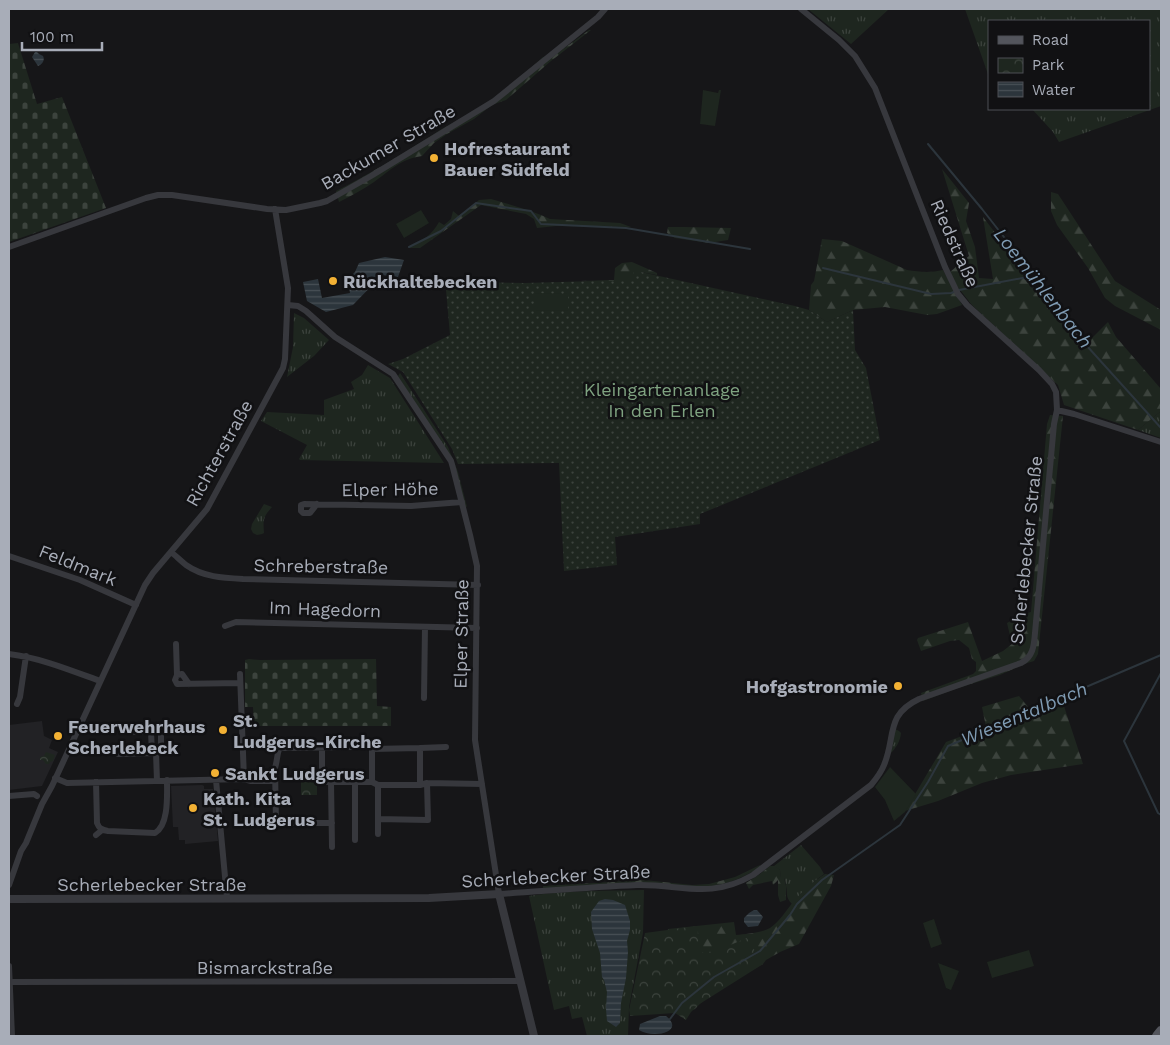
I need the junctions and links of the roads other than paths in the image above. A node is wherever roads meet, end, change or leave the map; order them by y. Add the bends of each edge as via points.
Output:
1 (605, 9) edge
2 (801, 9) edge
3 (275, 209) junction
4 (9, 247) edge
5 (288, 304) junction
6 (1057, 410) junction
7 (1161, 442) edge
8 (462, 502) junction
9 (317, 504) dead end
10 (171, 552) junction
11 (9, 556) edge
12 (478, 585) junction
13 (136, 606) junction
14 (225, 626) dead end
15 (425, 627) junction
16 (477, 628) junction
17 (176, 644) dead end
18 (9, 654) edge
19 (26, 656) junction
20 (240, 674) dead end
21 (100, 681) junction
22 (240, 683) junction
23 (424, 698) dead end
24 (17, 704) dead end
25 (123, 732) dead end
26 (152, 732) junction
27 (161, 732) junction
28 (169, 732) dead end
29 (353, 747) dead end
30 (446, 747) dead end
31 (322, 748) junction
32 (420, 748) junction
33 (154, 753) junction
34 (118, 754) dead end
35 (55, 778) junction
36 (244, 779) junction
37 (166, 780) junction
38 (216, 780) junction
39 (157, 781) junction
40 (275, 781) junction
41 (96, 782) junction
42 (331, 782) junction
43 (355, 782) junction
44 (428, 783) junction
45 (375, 784) junction
46 (482, 784) junction
47 (420, 785) junction
48 (46, 795) junction
49 (9, 796) edge
50 (37, 796) junction
51 (42, 804) junction
52 (378, 819) junction
53 (332, 823) junction
54 (102, 830) junction
55 (378, 834) dead end
56 (96, 835) dead end
57 (355, 840) dead end
58 (332, 847) dead end
59 (9, 886) edge
60 (499, 894) junction
61 (228, 898) junction
62 (9, 899) edge
63 (9, 966) edge
64 (520, 981) junction
65 (10, 982) edge
66 (1161, 1031) edge
67 (12, 1036) edge
68 (534, 1036) edge
69 (1157, 1036) edge

1 - 3 street, Backumer Straße via 494,102 450,129 332,198 300,208
2 - 6 street, Riedstraße via 855,56 875,88 956,291 1052,384
3 - 4 street, Backumer Straße via 158,195
3 - 5 street, Richterstraße via 288,283
5 - 8 street, Elper Straße via 306,311 334,337 393,374 451,461
5 - 10 street, Richterstraße via 285,359 280,375 203,515
6 - 7 street
6 - 60 street, Scherlebecker Straße via 1035,633 1028,658 911,703 900,713 894,725 884,766 871,784 743,880 707,889 639,885
8 - 9 street, Elper Höhe via 411,506
8 - 12 street, Elper Straße via 477,566
10 - 12 street, Schreberstraße via 197,571 219,578
10 - 13 street, Richterstraße via 149,578
11 - 13 street, Feldmark via 80,580
12 - 16 street, Elper Straße
13 - 21 street, Richterstraße
14 - 15 street, Im Hagedorn via 236,622
15 - 16 street, Im Hagedorn
15 - 23 street
16 - 46 street, Elper Straße via 475,740
17 - 22 street via 177,684
18 - 19 street
19 - 21 street
19 - 24 street
20 - 22 street
21 - 35 street, Richterstraße
22 - 36 street
25 - 26 street
26 - 27 street
26 - 33 street
27 - 28 street
27 - 33 street via 161,751
29 - 31 street
30 - 32 street
31 - 40 street via 279,749
31 - 42 street via 322,782
32 - 45 street via 372,749
32 - 47 street
33 - 34 street
33 - 39 street
35 - 41 street via 67,783
35 - 48 street, Richterstraße
36 - 38 street
36 - 40 street
37 - 38 street
37 - 39 street
37 - 54 street via 167,803 164,825 160,830 155,833
38 - 61 street
39 - 41 street
40 - 53 street via 276,823
41 - 54 street via 97,822
42 - 43 street
42 - 53 street
43 - 45 street
43 - 57 street
44 - 46 street
44 - 47 street
44 - 52 street via 428,820
45 - 47 street
45 - 52 street
46 - 60 street, Elper Straße
48 - 50 street
48 - 51 street, Richterstraße
49 - 50 street
50 - 51 street via 36,800
51 - 59 street, Richterstraße
52 - 55 street
53 - 58 street
54 - 56 street
60 - 61 street, Scherlebecker Straße via 429,898
60 - 64 street, Elper Straße
61 - 62 street, Scherlebecker Straße
63 - 65 street
64 - 65 street, Bismarckstraße
64 - 68 street, Elper Straße
65 - 67 street
66 - 69 main road

